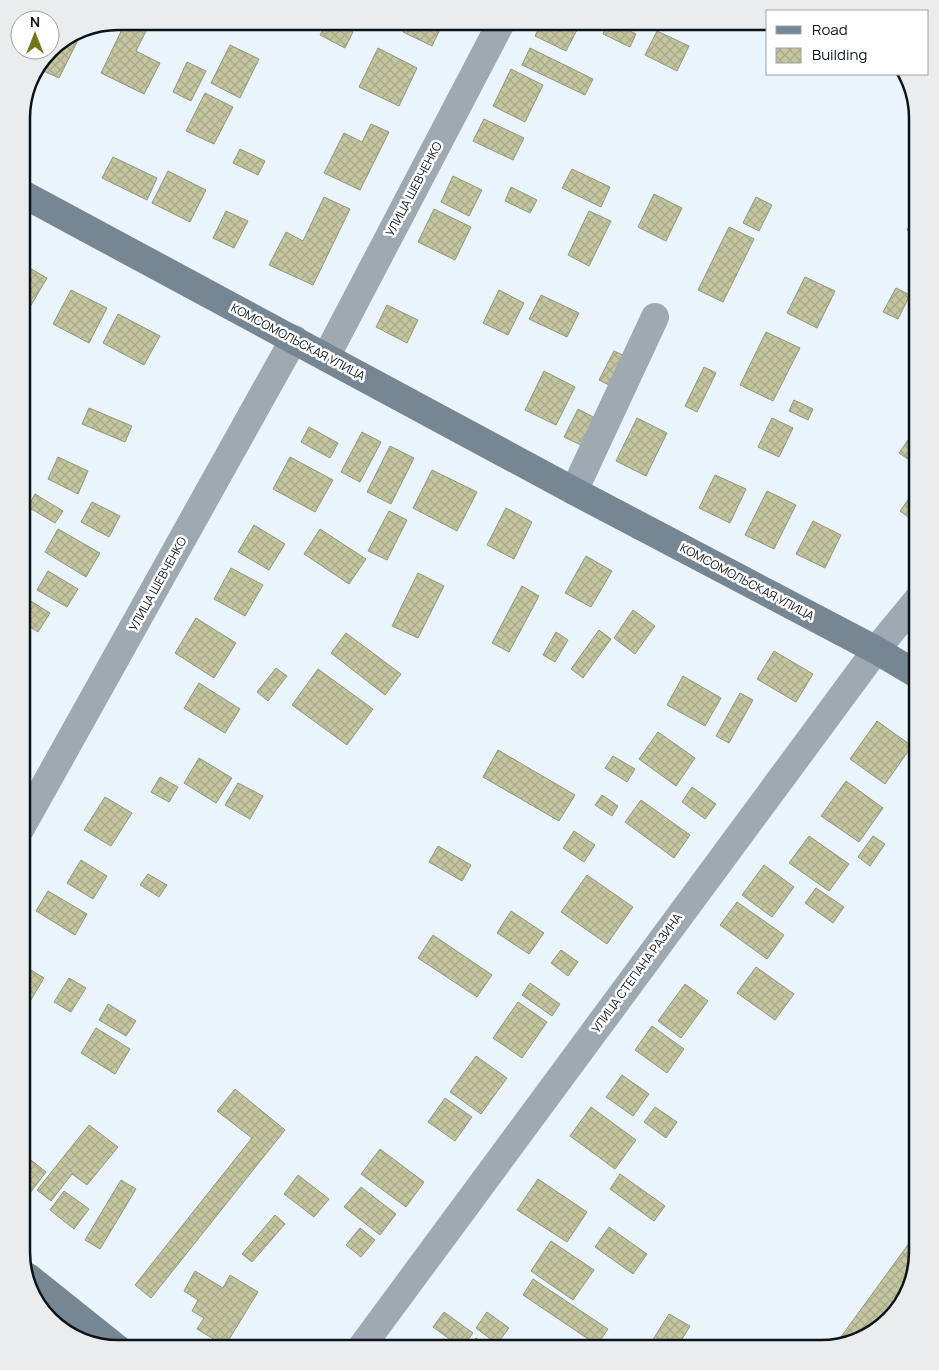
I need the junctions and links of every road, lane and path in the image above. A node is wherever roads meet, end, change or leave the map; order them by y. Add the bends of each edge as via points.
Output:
1 (497, 30) edge
2 (30, 197) edge
3 (655, 317) dead end
4 (294, 339) junction
5 (326, 357) junction
6 (574, 491) junction
7 (909, 610) edge
8 (876, 650) junction
9 (909, 670) edge
10 (30, 812) edge
11 (36, 1283) edge
12 (107, 1339) edge
13 (367, 1340) edge

1 - 5 street, УЛИЦА ШЕВЧЕНКО
2 - 4 main road, КОМСОМОЛЬСКАЯ УЛИЦА
3 - 6 street
4 - 5 main road, КОМСОМОЛЬСКАЯ УЛИЦА
4 - 10 street, УЛИЦА ШЕВЧЕНКО
5 - 6 main road, КОМСОМОЛЬСКАЯ УЛИЦА
6 - 8 main road, КОМСОМОЛЬСКАЯ УЛИЦА
7 - 8 street, УЛИЦА СТЕПАНА РАЗИНА
8 - 9 main road, КОМСОМОЛЬСКАЯ УЛИЦА
8 - 13 street, УЛИЦА СТЕПАНА РАЗИНА
11 - 12 main road

